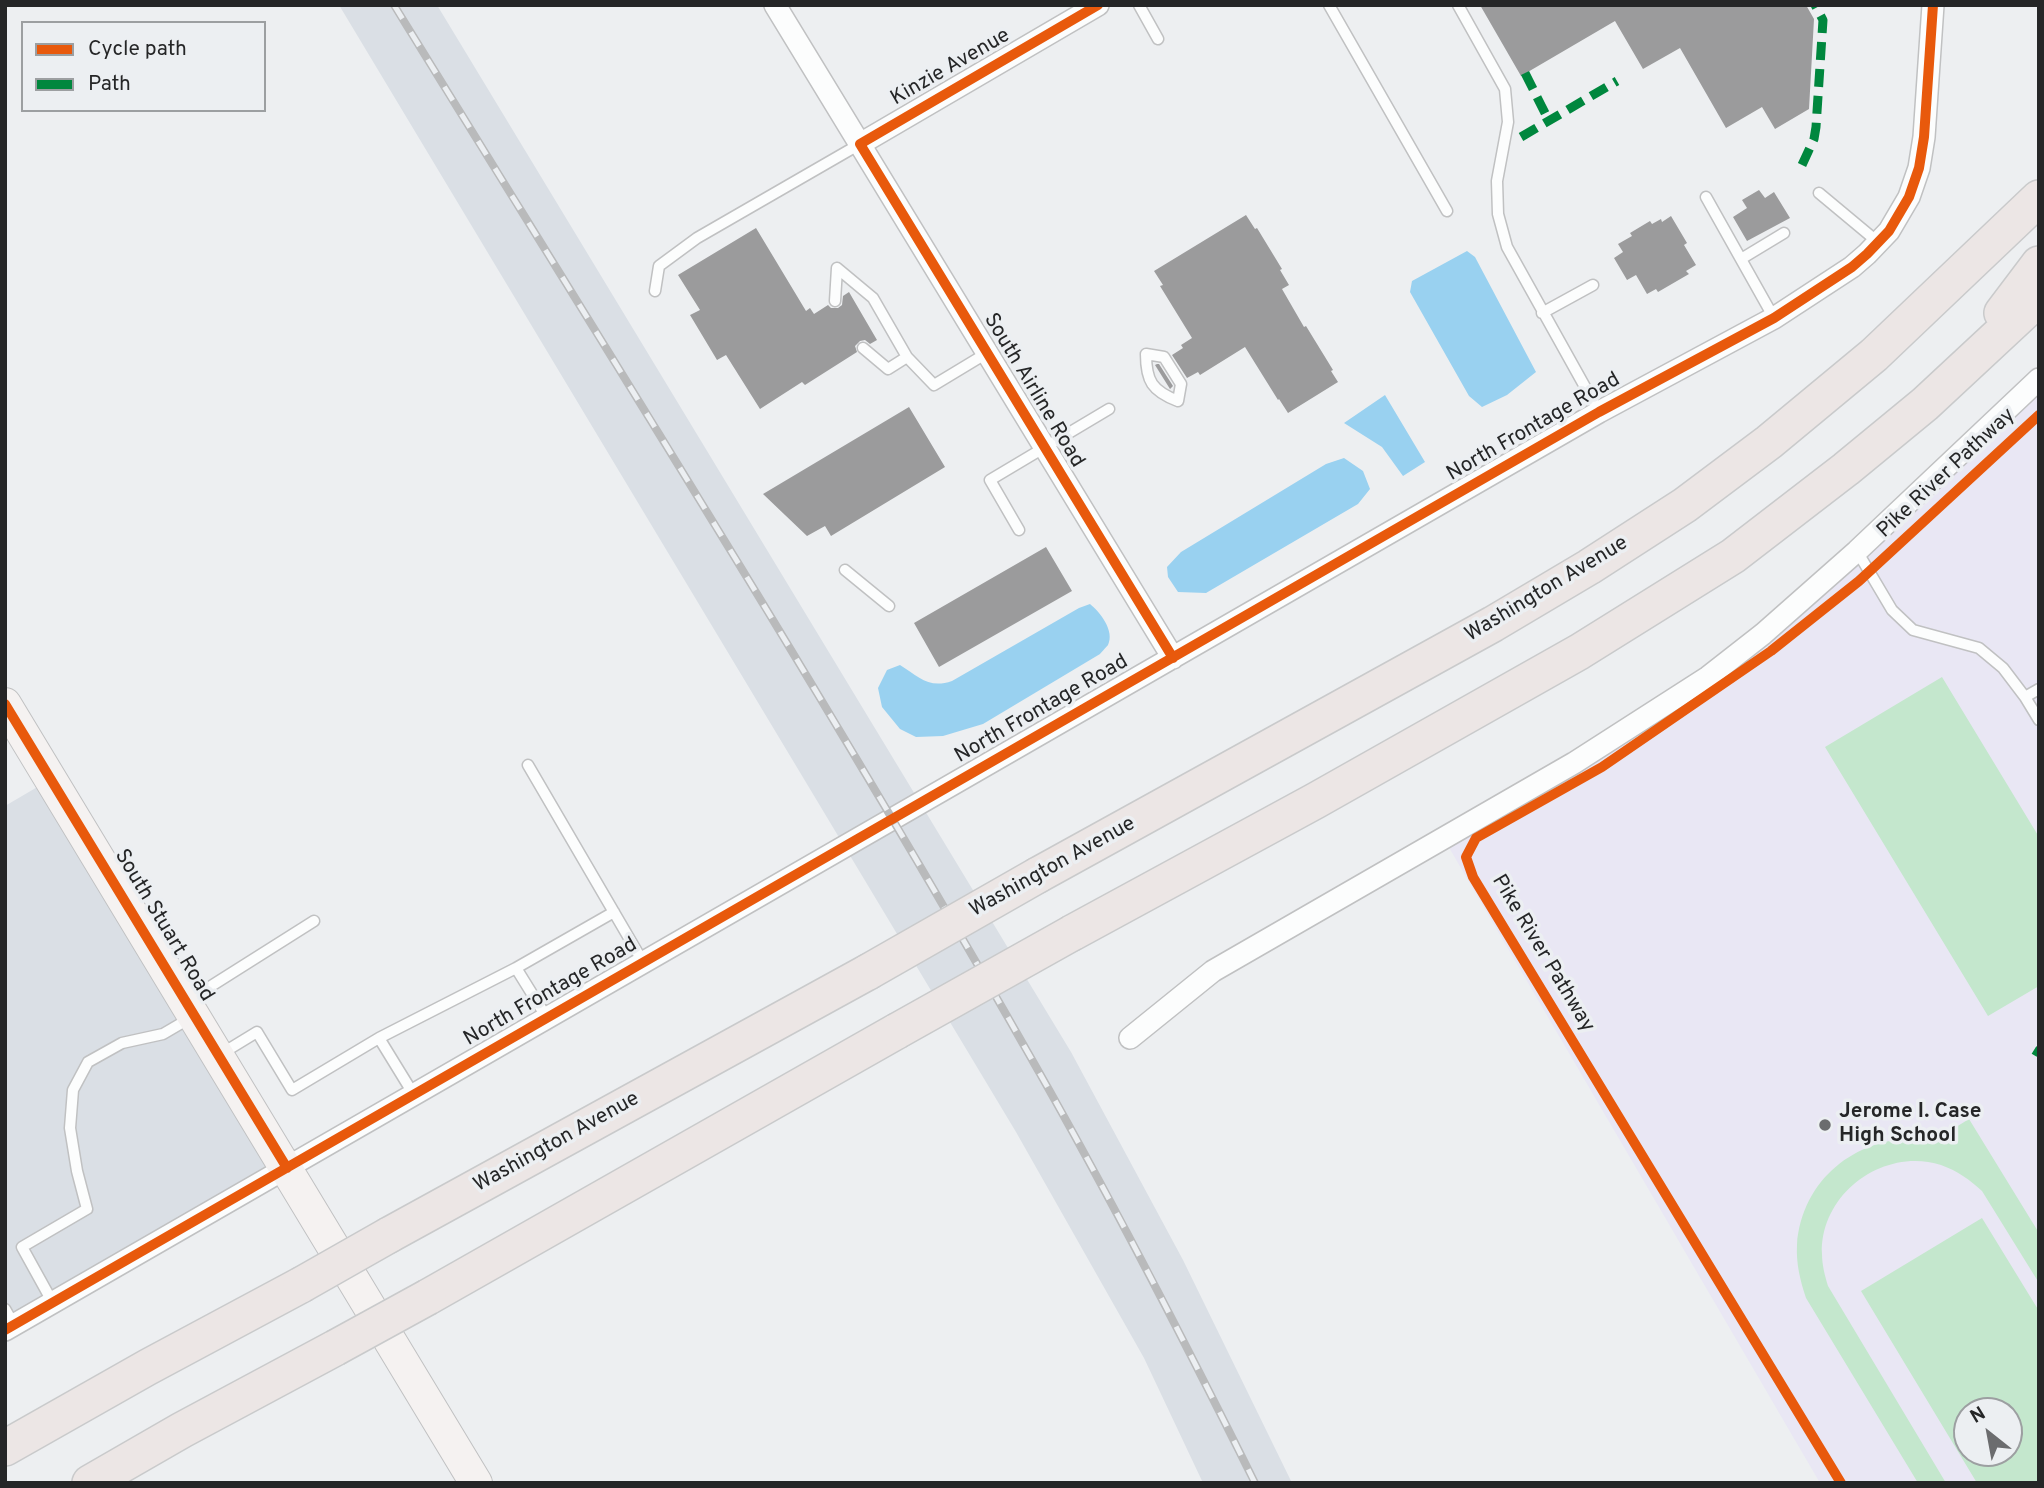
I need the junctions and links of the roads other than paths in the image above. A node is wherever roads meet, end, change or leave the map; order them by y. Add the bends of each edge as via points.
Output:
1 (775, 5) edge
2 (1098, 5) edge
3 (1139, 5) edge
4 (1329, 5) edge
5 (1458, 5) edge
6 (1933, 5) edge
7 (1158, 38) dead end
8 (859, 144) junction
9 (1819, 192) dead end
10 (1706, 197) dead end
11 (2039, 198) edge
12 (1447, 211) dead end
13 (1784, 233) dead end
14 (1879, 243) junction
15 (1741, 259) junction
16 (2039, 264) edge
17 (1593, 285) dead end
18 (655, 291) dead end
19 (2039, 298) edge
20 (835, 301) dead end
21 (1542, 313) junction
22 (1774, 318) junction
23 (863, 348) dead end
24 (987, 353) junction
25 (907, 358) junction
26 (1964, 368) junction
27 (2039, 379) edge
28 (1110, 408) dead end
29 (1599, 412) junction
30 (1045, 447) junction
31 (1019, 530) dead end
32 (1857, 551) junction
33 (845, 570) dead end
34 (889, 606) dead end
35 (1173, 658) junction
36 (2039, 689) edge
37 (2025, 697) junction
38 (5, 704) edge
39 (2039, 720) edge
40 (528, 765) dead end
41 (614, 912) junction
42 (314, 921) dead end
43 (643, 962) junction
44 (516, 968) junction
45 (190, 1009) junction
46 (547, 1018) junction
47 (379, 1038) junction
48 (1130, 1038) dead end
49 (219, 1055) junction
50 (414, 1095) junction
51 (287, 1168) junction
52 (53, 1303) junction
53 (8, 1322) edge
54 (183, 1430) junction
55 (5, 1448) edge
56 (90, 1483) edge
57 (111, 1483) edge
58 (476, 1483) edge

1 - 8 street, South Airline Road
2 - 8 street, Kinzie Avenue
3 - 7 lane
4 - 12 lane
5 - 21 lane via 1505,89 1508,122 1497,181 1497,214 1507,247
6 - 14 street, North Frontage Road via 1919,168 1902,211
8 - 18 lane via 696,238 659,266
8 - 24 street, South Airline Road
9 - 14 lane
10 - 15 lane
11 - 55 main road, Washington Avenue, bridge via 1874,355 1769,442 1685,505 1589,567
13 - 15 lane
14 - 22 street, North Frontage Road via 1852,267
15 - 22 lane
16 - 26 main road
17 - 21 lane
19 - 26 main road
20 - 25 lane via 837,268 873,299
21 - 29 lane
22 - 29 street, North Frontage Road
23 - 25 lane via 888,369
24 - 25 lane via 934,385
24 - 30 street, South Airline Road
26 - 54 main road, bridge via 1846,469 1733,556 1579,652
27 - 32 street
28 - 30 lane
29 - 35 street, North Frontage Road
30 - 31 lane via 990,480
30 - 35 street, South Airline Road
32 - 37 lane via 1892,610 1913,630 1979,648 2003,668
32 - 48 street via 1708,677 1562,770 1213,971
33 - 34 lane
35 - 43 street, North Frontage Road
36 - 37 lane
37 - 39 lane
38 - 45 street, South Stuart Road
40 - 41 lane
41 - 43 lane
41 - 44 lane
42 - 45 lane
43 - 46 street, North Frontage Road
44 - 46 lane
44 - 47 lane
45 - 49 street, South Stuart Road
45 - 52 lane via 163,1034 122,1043 88,1062 73,1090 70,1128 87,1209 22,1247
46 - 50 street, North Frontage Road
47 - 49 lane via 292,1090 257,1032
47 - 50 lane
49 - 51 street, South Stuart Road
50 - 51 street, North Frontage Road
51 - 52 street, North Frontage Road
51 - 58 street, South Stuart Road
52 - 53 street, North Frontage Road
54 - 56 main road
54 - 57 main road

